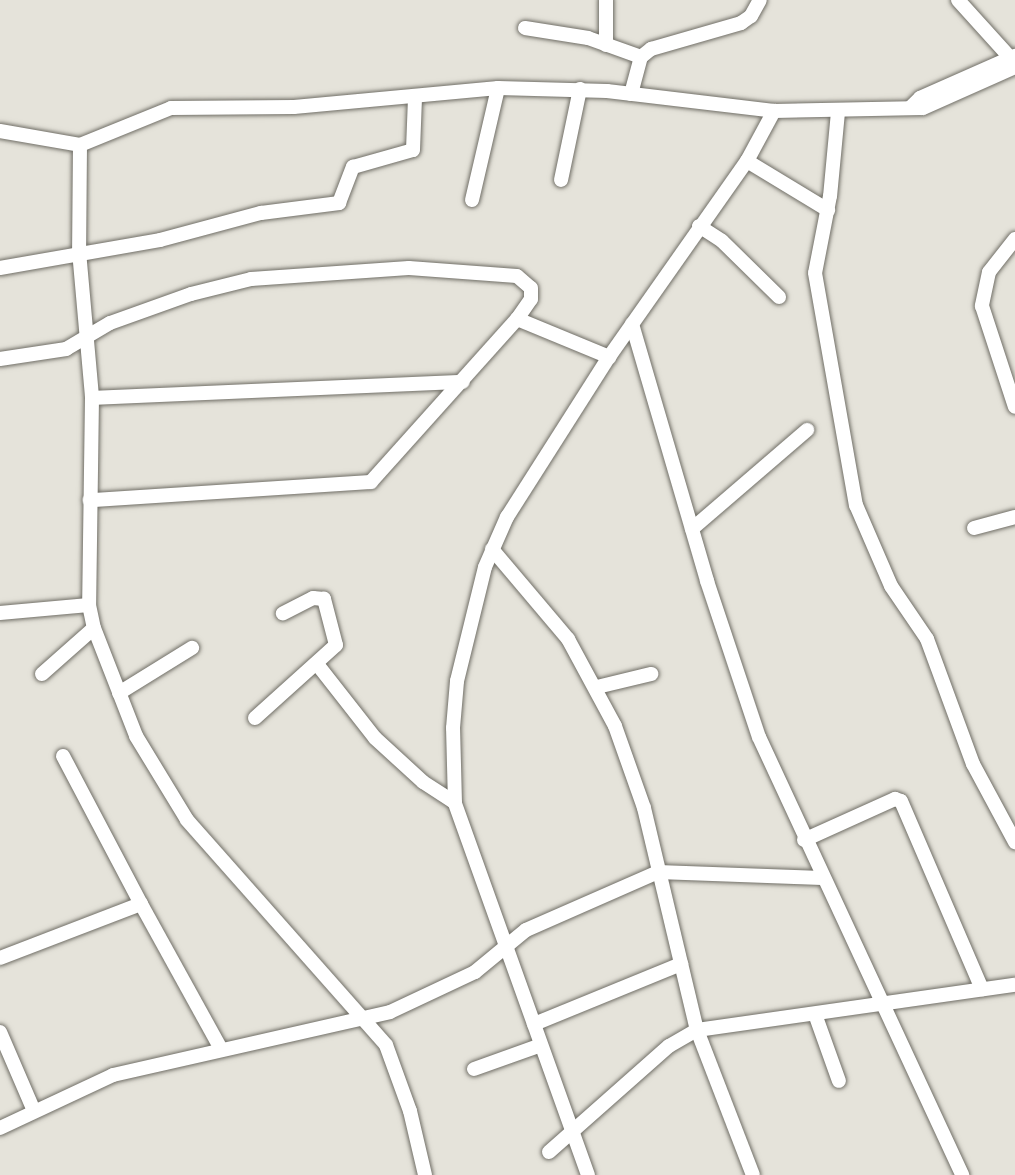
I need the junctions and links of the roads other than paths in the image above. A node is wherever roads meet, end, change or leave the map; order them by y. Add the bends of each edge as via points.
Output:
1 (606, 0) edge
2 (760, 0) edge
3 (958, 0) edge
4 (525, 28) dead end
5 (606, 45) junction
6 (641, 57) junction
7 (1014, 61) edge
8 (498, 88) junction
9 (580, 89) junction
10 (631, 94) junction
11 (415, 97) junction
12 (774, 111) junction
13 (838, 112) junction
14 (0, 131) edge
15 (80, 145) junction
16 (747, 161) junction
17 (561, 180) dead end
18 (472, 200) dead end
19 (828, 210) junction
20 (699, 226) junction
21 (1015, 239) edge
22 (79, 251) junction
23 (0, 268) edge
24 (779, 297) dead end
25 (517, 319) junction
26 (632, 324) junction
27 (87, 339) junction
28 (609, 357) junction
29 (0, 359) edge
30 (463, 382) junction
31 (92, 398) junction
32 (1015, 407) edge
33 (807, 430) dead end
34 (90, 500) junction
35 (1015, 517) edge
36 (974, 528) dead end
37 (692, 529) junction
38 (492, 549) junction
39 (89, 605) junction
40 (283, 612) dead end
41 (0, 613) edge
42 (94, 628) junction
43 (192, 648) dead end
44 (317, 664) junction
45 (42, 674) dead end
46 (651, 674) dead end
47 (597, 687) junction
48 (119, 693) junction
49 (255, 718) dead end
50 (64, 756) dead end
51 (456, 803) junction
52 (804, 840) junction
53 (1015, 842) edge
54 (658, 872) junction
55 (822, 878) junction
56 (141, 904) junction
57 (507, 944) junction
58 (0, 958) edge
59 (681, 964) junction
60 (1015, 985) edge
61 (982, 989) junction
62 (880, 1003) junction
63 (815, 1014) junction
64 (364, 1018) junction
65 (534, 1024) junction
66 (697, 1030) junction
67 (0, 1032) edge
68 (541, 1045) junction
69 (220, 1048) junction
70 (474, 1069) dead end
71 (839, 1082) dead end
72 (34, 1111) junction
73 (0, 1128) edge
74 (572, 1133) junction
75 (549, 1152) dead end
76 (425, 1175) edge
77 (588, 1175) edge
78 (753, 1175) edge
79 (962, 1175) edge

1 - 5 street
2 - 6 street via 741,23 665,41
3 - 7 street
4 - 5 street
5 - 6 street
6 - 10 street
7 - 13 street via 940,102
8 - 9 street
8 - 11 street
8 - 18 street
9 - 10 street
9 - 17 street
10 - 12 street
11 - 15 street via 293,107 171,108
11 - 22 street via 413,150 353,167 339,203 261,213 160,240
12 - 13 street
12 - 16 street
13 - 19 street
14 - 15 street
15 - 22 street
16 - 19 street
16 - 20 street
19 - 53 street via 816,273 856,505 891,586 927,639 973,764
20 - 24 street via 722,241
20 - 26 street
21 - 32 street via 989,272 982,306
22 - 23 street
22 - 27 street
25 - 27 street via 532,294 528,282 517,276 370,268 224,284 110,323
25 - 28 street
25 - 30 street
26 - 28 street
26 - 37 street
27 - 29 street via 53,353
27 - 31 street
28 - 38 street via 518,498
30 - 31 street
30 - 34 street via 386,469 363,485
31 - 34 street
33 - 37 street
34 - 39 street
35 - 36 street
37 - 52 street via 752,719
38 - 47 street via 555,621
38 - 51 street via 457,681
39 - 41 street
39 - 42 street
40 - 44 street via 313,598 326,602 336,645
42 - 45 street
42 - 48 street
43 - 48 street
44 - 49 street
44 - 51 street via 375,738 423,782
46 - 47 street
47 - 54 street via 637,786
48 - 64 street via 149,761 187,820
50 - 56 street
51 - 57 street
52 - 55 street
52 - 61 street via 895,799 901,801
54 - 55 street
54 - 57 street via 538,924
54 - 59 street
55 - 62 street
56 - 58 street
56 - 69 street
57 - 64 street via 466,978 402,1007
57 - 65 street
59 - 65 street
59 - 66 street
60 - 61 street
61 - 62 street
62 - 63 street
62 - 79 street
63 - 66 street
63 - 71 street
64 - 69 street
64 - 76 street via 386,1045 402,1084
65 - 68 street
66 - 74 street via 669,1046
66 - 78 street
67 - 72 street
68 - 70 street
68 - 74 street
69 - 72 street via 113,1074
72 - 73 street
74 - 75 street
74 - 77 street

